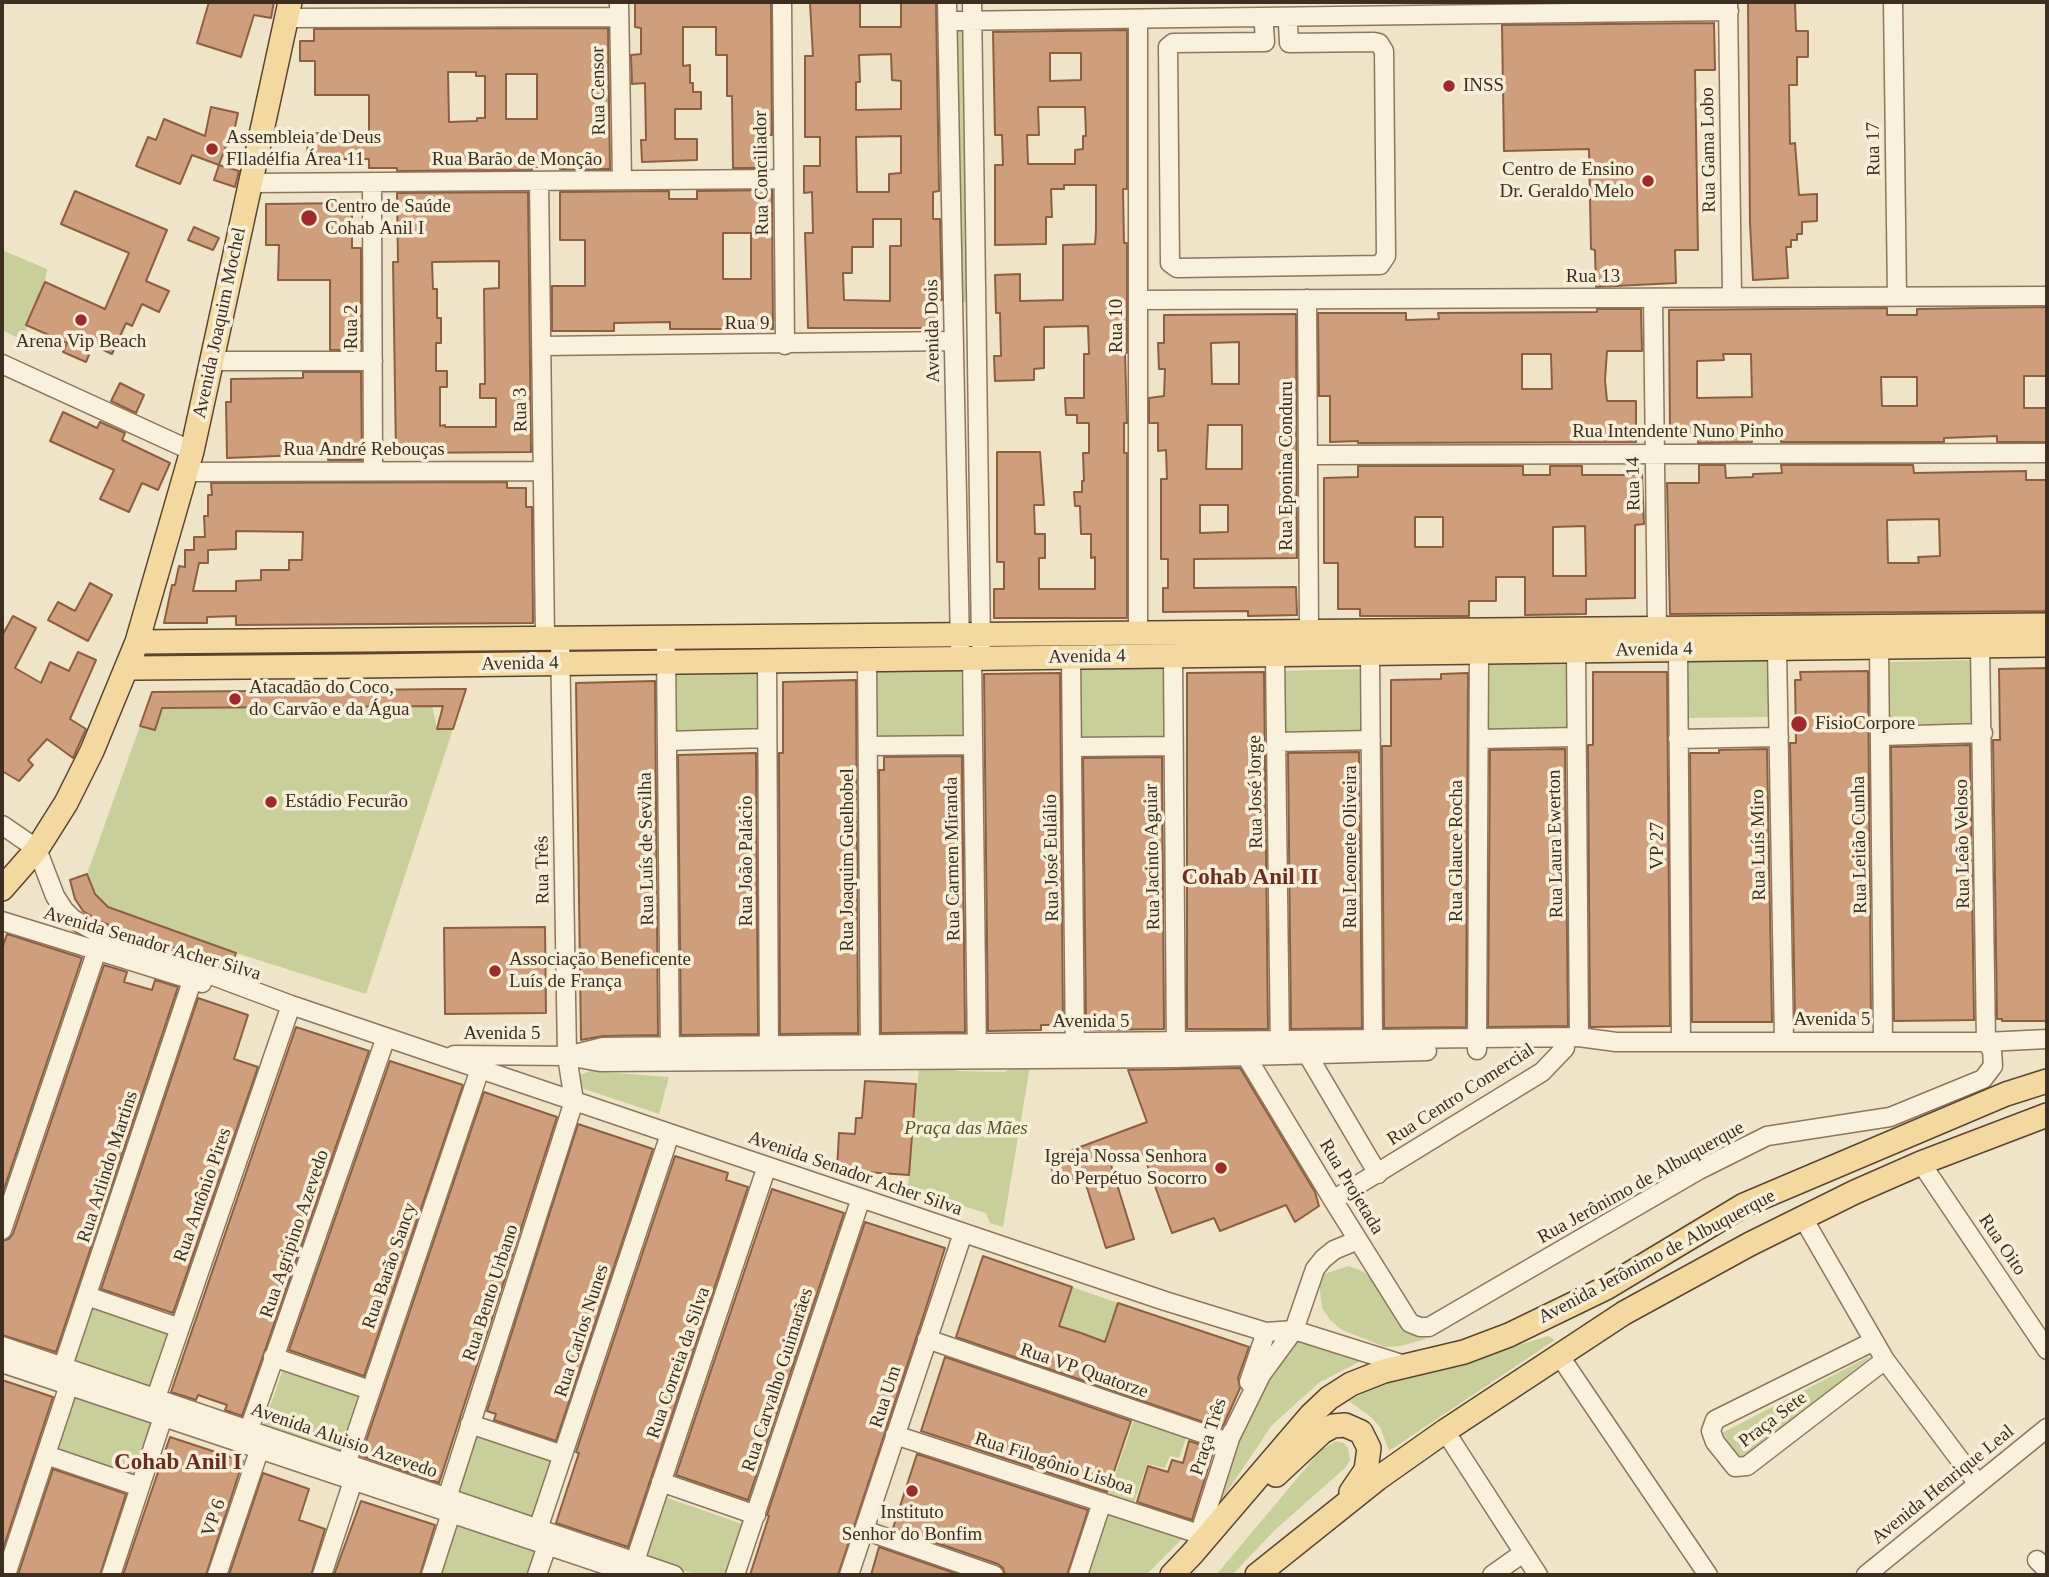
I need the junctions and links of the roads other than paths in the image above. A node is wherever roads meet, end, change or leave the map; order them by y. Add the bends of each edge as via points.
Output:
1 (782, 2) edge
2 (947, 2) edge
3 (972, 2) edge
4 (1893, 2) edge
5 (1729, 6) edge
6 (619, 9) edge
7 (1376, 9) edge
8 (288, 10) edge
9 (1138, 19) junction
10 (948, 21) junction
11 (972, 21) junction
12 (1288, 24) dead end
13 (1264, 26) dead end
14 (783, 179) junction
15 (622, 180) junction
16 (539, 181) junction
17 (372, 182) junction
18 (251, 183) junction
19 (1896, 296) junction
20 (2047, 296) edge
21 (1732, 297) junction
22 (1653, 298) junction
23 (1307, 299) junction
24 (1138, 300) junction
25 (954, 341) junction
26 (785, 345) junction
27 (541, 346) junction
28 (213, 361) junction
29 (373, 361) junction
30 (2, 364) edge
31 (1655, 453) junction
32 (2047, 453) edge
33 (1308, 455) junction
34 (189, 461) junction
35 (373, 471) junction
36 (542, 471) junction
37 (2047, 625) edge
38 (1657, 629) junction
39 (1219, 632) junction
40 (1309, 632) junction
41 (1138, 633) junction
42 (970, 634) junction
43 (666, 637) junction
44 (552, 638) junction
45 (1829, 638) junction
46 (360, 640) junction
47 (1619, 640) junction
48 (137, 642) junction
49 (1419, 642) junction
50 (2047, 645) edge
51 (1980, 646) junction
52 (1879, 647) junction
53 (1777, 649) junction
54 (1678, 650) junction
55 (1576, 651) junction
56 (1479, 652) junction
57 (1370, 654) junction
58 (1219, 655) junction
59 (1275, 655) junction
60 (1172, 656) junction
61 (1071, 657) junction
62 (971, 658) junction
63 (867, 660) junction
64 (767, 661) junction
65 (666, 662) junction
66 (560, 663) junction
67 (360, 666) junction
68 (131, 667) junction
69 (1983, 733) junction
70 (1880, 736) junction
71 (1576, 737) junction
72 (1779, 737) junction
73 (768, 738) junction
74 (1479, 739) junction
75 (1678, 739) junction
76 (1371, 740) junction
77 (667, 741) junction
78 (1276, 742) junction
79 (868, 746) junction
80 (973, 746) junction
81 (1173, 746) junction
82 (1072, 747) junction
83 (2, 825) edge
84 (39, 855) junction
85 (2, 888) edge
86 (2, 907) edge
87 (2, 921) edge
88 (97, 950) junction
89 (192, 981) junction
90 (291, 1005) junction
91 (386, 1037) junction
92 (1373, 1040) junction
93 (2047, 1040) edge
94 (1784, 1041) junction
95 (1883, 1041) junction
96 (1681, 1042) junction
97 (1986, 1042) junction
98 (1572, 1043) junction
99 (1477, 1044) junction
100 (1280, 1048) junction
101 (1303, 1048) junction
102 (1176, 1050) junction
103 (1075, 1051) junction
104 (977, 1052) junction
105 (768, 1053) junction
106 (870, 1053) junction
107 (670, 1054) junction
108 (437, 1055) junction
109 (567, 1056) junction
110 (1246, 1056) junction
111 (480, 1069) junction
112 (2047, 1081) edge
113 (574, 1101) junction
114 (2047, 1115) edge
115 (1890, 1117) junction
116 (670, 1134) junction
117 (1899, 1140) junction
118 (1921, 1163) junction
119 (767, 1166) junction
120 (1378, 1174) junction
121 (861, 1198) junction
122 (1333, 1200) junction
123 (1803, 1219) junction
124 (2, 1230) edge
125 (962, 1233) junction
126 (1358, 1240) junction
127 (86, 1296) junction
128 (180, 1328) junction
129 (1429, 1328) joint
130 (1294, 1330) junction
131 (1266, 1332) junction
132 (927, 1339) junction
133 (1874, 1341) junction
134 (2, 1346) edge
135 (2047, 1350) edge
136 (1559, 1355) junction
137 (274, 1357) junction
138 (1885, 1360) junction
139 (2, 1363) edge
140 (63, 1366) junction
141 (1408, 1366) junction
142 (69, 1385) junction
143 (370, 1390) junction
144 (156, 1409) junction
145 (470, 1424) junction
146 (2047, 1428) edge
147 (1445, 1431) junction
148 (895, 1434) junction
149 (254, 1440) junction
150 (1228, 1442) junction
151 (46, 1455) junction
152 (563, 1455) junction
153 (347, 1474) junction
154 (661, 1482) junction
155 (1978, 1484) junction
156 (140, 1487) junction
157 (1102, 1502) junction
158 (449, 1506) junction
159 (755, 1515) junction
160 (1324, 1519) junction
161 (864, 1530) junction
162 (543, 1537) junction
163 (1196, 1544) junction
164 (1523, 1553) junction
165 (638, 1570) edge
166 (6, 1575) edge
167 (111, 1575) edge
168 (217, 1575) edge
169 (322, 1575) edge
170 (430, 1575) edge
171 (537, 1575) edge
172 (674, 1575) edge
173 (735, 1575) edge
174 (849, 1575) edge
175 (993, 1575) edge
176 (1078, 1575) edge
177 (1172, 1575) edge
178 (1257, 1575) edge
179 (1492, 1575) edge
180 (1538, 1575) edge
181 (1707, 1575) edge
182 (1866, 1575) edge

1 - 14 street, Rua Conciliador
2 - 10 street, Avenida Dois
3 - 11 street, Avenida Dois
4 - 19 street, Rua 17
5 - 7 street
5 - 21 street, Rua Gama Lobo
6 - 8 street
6 - 15 street, Rua Censor
7 - 9 street
8 - 18 main road, Avenida Joaquim Mochel
9 - 11 street
9 - 24 street, Rua 10
10 - 11 street
10 - 25 street, Avenida Dois
11 - 42 street, Avenida Dois
12 - 13 street via 1289,43 1374,42 1384,51 1386,256 1380,265 1177,268 1170,263 1168,47 1172,43 1265,42
14 - 15 street, Rua Barão de Monção
14 - 26 street, Rua Conciliador
15 - 16 street, Rua Barão de Monção
16 - 17 street, Rua Barão de Monção
16 - 27 street, Rua 3
17 - 18 street, Rua Barão de Monção
17 - 29 street, Rua 2
18 - 28 main road, Avenida Joaquim Mochel
19 - 20 street, Rua 13
19 - 21 street, Rua 13
21 - 22 street, Rua 13
22 - 23 street, Rua 13
22 - 31 street, Rua 14
23 - 24 street, Rua 13
23 - 33 street, Rua Eponina Conduru
24 - 41 street, Rua 10
25 - 26 street, Rua 9
25 - 42 street, Avenida Dois
26 - 27 street, Rua 9
27 - 36 street, Rua 3
28 - 29 street
28 - 34 main road, Avenida Joaquim Mochel
29 - 35 street, Rua 2
30 - 34 street
31 - 32 street, Rua Intendente Nuno Pinho
31 - 33 street, Rua Intendente Nuno Pinho
31 - 38 street, Rua 14
33 - 40 street, Rua Eponina Conduru
34 - 35 street, Rua André Rebouças
34 - 48 main road, Avenida Joaquim Mochel
35 - 36 street, Rua André Rebouças
36 - 44 street, Rua 3
37 - 45 main road, Avenida 4
38 - 45 main road, Avenida 4
38 - 47 main road, Avenida 4
39 - 40 main road, Avenida 4
39 - 41 main road, Avenida 4
39 - 58 main road
40 - 49 main road, Avenida 4
41 - 42 main road, Avenida 4
42 - 43 main road, Avenida 4
42 - 62 street, Avenida Dois
43 - 44 main road, Avenida 4
43 - 65 street, Rua Luís de Sevilha
44 - 46 main road, Avenida 4
44 - 66 street, Rua Três
45 - 52 main road, Avenida 4
45 - 53 main road, Avenida 4
46 - 48 main road, Avenida 4
46 - 67 main road
47 - 49 main road, Avenida 4
47 - 54 main road, Avenida 4
47 - 55 main road, Avenida 4
48 - 68 main road, Avenida Joaquim Mochel
49 - 56 main road, Avenida 4
49 - 57 main road, Avenida 4
50 - 51 main road, Avenida 4
51 - 52 main road, Avenida 4
51 - 69 street, Rua Leão Veloso
52 - 70 street, Rua Leitão Cunha
53 - 54 main road, Avenida 4
53 - 72 street, Rua Luís Miro
54 - 75 street, VP 27
55 - 56 main road, Avenida 4
55 - 71 street, Rua Laura Ewerton
56 - 74 street, Rua Glauce Rocha
57 - 59 main road, Avenida 4
57 - 76 street, Rua Leonete Oliveira
58 - 59 main road, Avenida 4
58 - 60 main road, Avenida 4
59 - 78 street, Rua José Jorge
60 - 61 main road, Avenida 4
60 - 81 street, Rua Jacinto Aguiar
61 - 62 main road, Avenida 4
61 - 82 street, Rua José Eulálio
62 - 63 main road, Avenida 4
62 - 80 street, Rua Carmen Miranda
63 - 64 main road, Avenida 4
63 - 79 street, Rua Joaquim Guelhobel
64 - 65 main road, Avenida 4
64 - 73 street, Rua João Palácio
65 - 66 main road, Avenida 4
65 - 77 street, Rua Luís de Sevilha
66 - 67 main road, Avenida 4
66 - 109 street, Rua Três
67 - 68 main road, Avenida 4
68 - 84 main road, Avenida Joaquim Mochel
69 - 70 street
69 - 97 street, Rua Leão Veloso
70 - 95 street, Rua Leitão Cunha
71 - 74 street
71 - 98 street, Rua Laura Ewerton
72 - 75 street
72 - 94 street, Rua Luís Miro
73 - 77 street
73 - 105 street, Rua João Palácio
74 - 99 street, Rua Glauce Rocha
75 - 96 street, VP 27
76 - 78 street
76 - 92 street, Rua Leonete Oliveira
77 - 107 street, Rua Luís de Sevilha
78 - 100 street, Rua José Jorge
79 - 80 street
79 - 106 street, Rua Joaquim Guelhobel
80 - 104 street, Rua Carmen Miranda
81 - 82 street
81 - 102 street, Rua Jacinto Aguiar
82 - 103 street, Rua José Eulálio
83 - 84 street
84 - 85 main road, Avenida Joaquim Mochel
84 - 86 main road, Avenida Joaquim Mochel
84 - 90 street, Avenida Senador Acher Silva via 55,896 73,919 96,932
87 - 88 street, Avenida Senador Acher Silva
88 - 89 street, Avenida Senador Acher Silva
88 - 124 street
89 - 90 street, Avenida Senador Acher Silva
89 - 127 street, Rua Arlindo Martins
90 - 91 street, Avenida Senador Acher Silva
90 - 128 street, Rua Antônio Pires
91 - 108 street, Avenida Senador Acher Silva
91 - 137 street, Rua Agripino Azevedo
92 - 99 street, Avenida 5
92 - 101 street, Avenida 5
93 - 97 street, Avenida 5
94 - 95 street, Avenida 5
94 - 96 street, Avenida 5
95 - 97 street, Avenida 5
96 - 98 street, Avenida 5
97 - 115 street, Rua Leão Veloso via 1992,1050 1993,1066 1983,1079
98 - 99 street, Avenida 5
98 - 120 street, Rua Centro Comercial via 1542,1072
99 - 101 street, Avenida 5
100 - 101 street, Avenida 5
100 - 102 street, Avenida 5
100 - 110 street, Avenida 5
101 - 120 street, Rua Centro Comercial
102 - 103 street, Avenida 5
102 - 110 street, Avenida 5
103 - 104 street, Avenida 5
104 - 106 street, Avenida 5
105 - 106 street, Avenida 5
105 - 107 street, Avenida 5
107 - 109 street, Avenida 5 via 603,1047
108 - 109 street, Avenida 5
108 - 111 street, Avenida Senador Acher Silva
109 - 113 street, Rua Três
110 - 122 street, Rua Projetada
111 - 113 street, Avenida Senador Acher Silva
111 - 143 street, Rua Barão Sancy
112 - 117 main road, Avenida Jerônimo de Albuquerque
113 - 116 street, Avenida Senador Acher Silva
113 - 145 street, Rua Bento Urbano
114 - 118 main road, Avenida Jerônimo de Albuquerque
115 - 117 street
115 - 129 street, Rua Jerônimo de Albuquerque via 1767,1136 1699,1170
116 - 119 street, Avenida Senador Acher Silva
116 - 152 street, Rua Carlos Nunes
117 - 141 main road, Avenida Jerônimo de Albuquerque via 1744,1205 1606,1288 1531,1325 1464,1352
118 - 123 main road, Avenida Jerônimo de Albuquerque
118 - 135 street, Rua Oito
119 - 121 street, Avenida Senador Acher Silva
119 - 154 street, Rua Correia da Silva
120 - 122 street, Rua Centro Comercial
121 - 125 street, Avenida Senador Acher Silva
121 - 159 street, Rua Carvalho Guimarães
122 - 126 street, Rua Projetada
123 - 133 street
123 - 136 main road, Avenida Jerônimo de Albuquerque via 1624,1313
125 - 131 street, Avenida Senador Acher Silva
125 - 132 street, Rua Um
126 - 129 street, Rua Projetada via 1410,1322
126 - 130 street via 1334,1250 1315,1269
127 - 128 street
127 - 140 street, Rua Arlindo Martins
128 - 144 street, Rua Antônio Pires
130 - 131 street, Avenida Senador Acher Silva
130 - 141 street, Avenida Senador Acher Silva
130 - 150 street via 1261,1375
131 - 150 street, Praça Três
132 - 148 street, Rua Um
132 - 150 street, Rua VP Quatorze
133 - 138 street
133 - 138 street, Praça Sete via 1715,1420 1711,1431 1715,1442 1734,1467 1747,1466
134 - 140 street, Avenida Aluisio Azevedo
136 - 147 main road, Avenida Jerônimo de Albuquerque
136 - 181 street
137 - 143 street
137 - 149 street, Rua Agripino Azevedo
138 - 155 street
139 - 142 street, Avenida Aluisio Azevedo
140 - 144 street, Avenida Aluisio Azevedo
141 - 163 main road, Avenida Jerônimo de Albuquerque via 1361,1379 1320,1405
142 - 144 street, Avenida Aluisio Azevedo
142 - 151 street
143 - 153 street, Rua Barão Sancy
144 - 149 street, Avenida Aluisio Azevedo
144 - 156 street, Rua Antônio Pires
145 - 152 street
145 - 158 street, Rua Bento Urbano
146 - 155 street, Avenida Henrique Leal
147 - 160 main road, Avenida Jerônimo de Albuquerque
147 - 164 street
148 - 157 street, Rua Filogônio Lisboa
148 - 161 street, Rua Um
149 - 153 street, Avenida Aluisio Azevedo
149 - 168 street, VP 6
150 - 163 street, Praça Três
151 - 156 street
151 - 166 street
152 - 162 street, Rua Carlos Nunes
153 - 158 street, Avenida Aluisio Azevedo
153 - 169 street, Rua Barão Sancy
154 - 159 street
154 - 165 street, Rua Correia da Silva
155 - 182 street, Avenida Henrique Leal
156 - 167 street, Rua Antônio Pires
157 - 163 street, Rua Filogônio Lisboa
157 - 176 street
158 - 162 street, Avenida Aluisio Azevedo
158 - 170 street, Rua Bento Urbano
159 - 173 street, Rua Carvalho Guimarães
160 - 163 main road via 1356,1486 1368,1463 1366,1440 1345,1425 1333,1426 1316,1437
160 - 178 main road, Avenida Jerônimo de Albuquerque
161 - 174 street, Rua Um
161 - 175 street
162 - 165 street, Avenida Aluisio Azevedo
162 - 171 street, Rua Carlos Nunes
163 - 177 main road, Avenida Jerônimo de Albuquerque
164 - 179 street
164 - 180 street
165 - 172 street, Avenida Aluisio Azevedo

